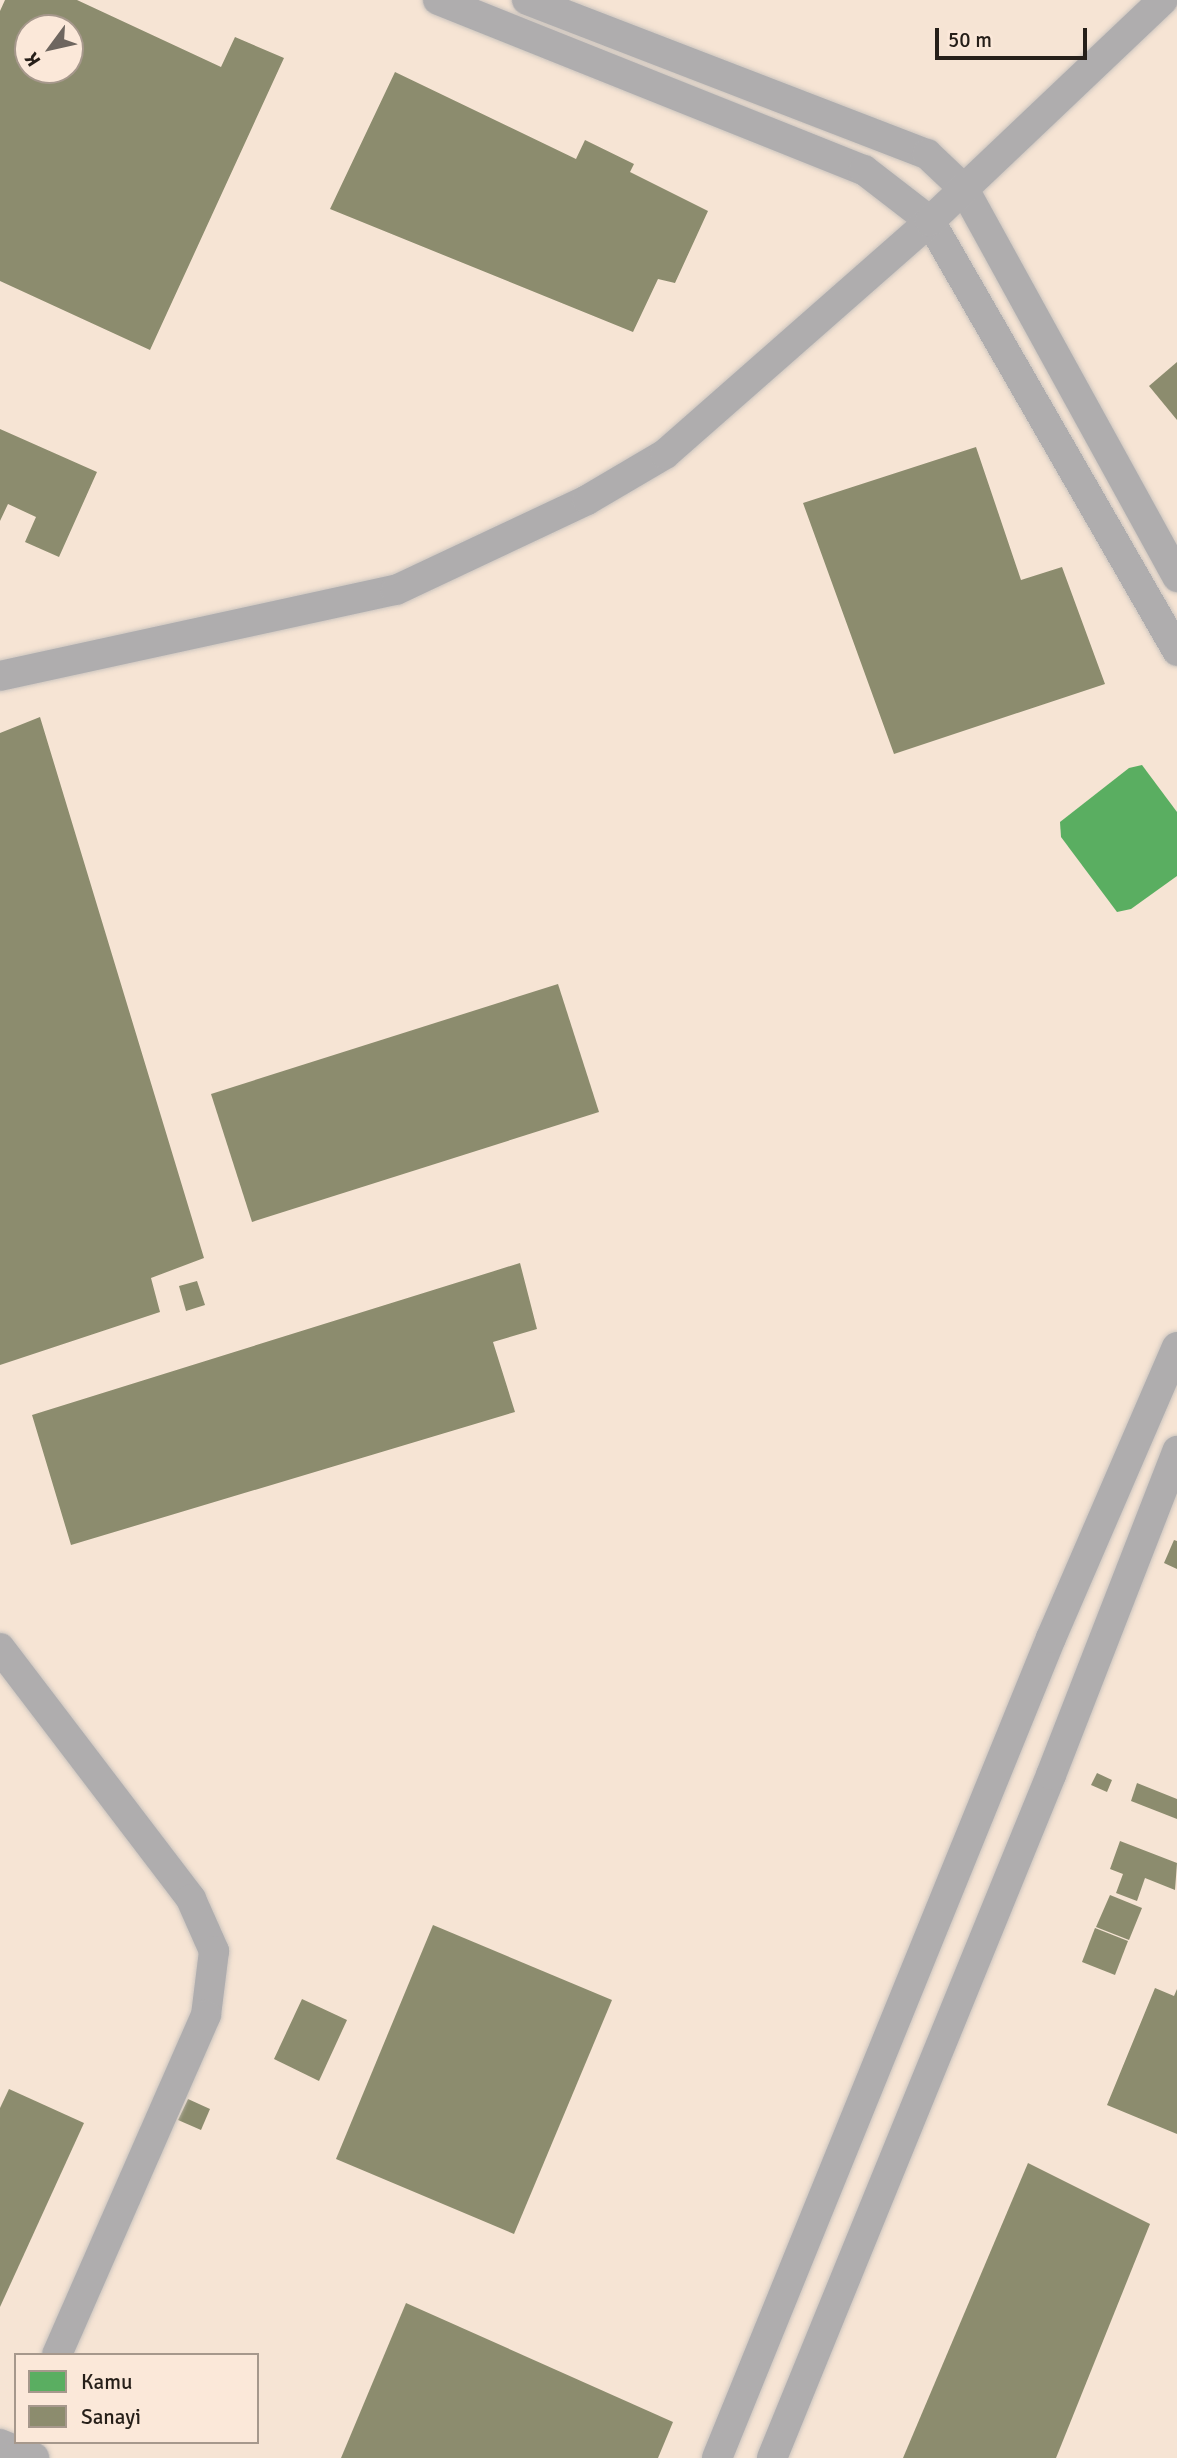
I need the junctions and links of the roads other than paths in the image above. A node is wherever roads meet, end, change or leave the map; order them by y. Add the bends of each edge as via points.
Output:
1 (438, 0) edge
2 (527, 0) edge
3 (1163, 0) edge
4 (964, 189) junction
5 (930, 221) junction
6 (1177, 577) edge
7 (1177, 651) edge
8 (0, 676) edge
9 (1177, 1347) edge
10 (1177, 1451) edge
11 (0, 1648) edge
12 (58, 2353) edge
13 (717, 2458) edge
14 (772, 2458) edge

1 - 5 street via 864,170
2 - 4 street via 927,154
3 - 4 street
4 - 5 street
4 - 6 street
5 - 7 street
5 - 8 street via 664,454 587,500 396,590
9 - 13 street via 1051,1638
10 - 14 street via 1046,1788
11 - 12 street via 191,1899 214,1951 206,2015

